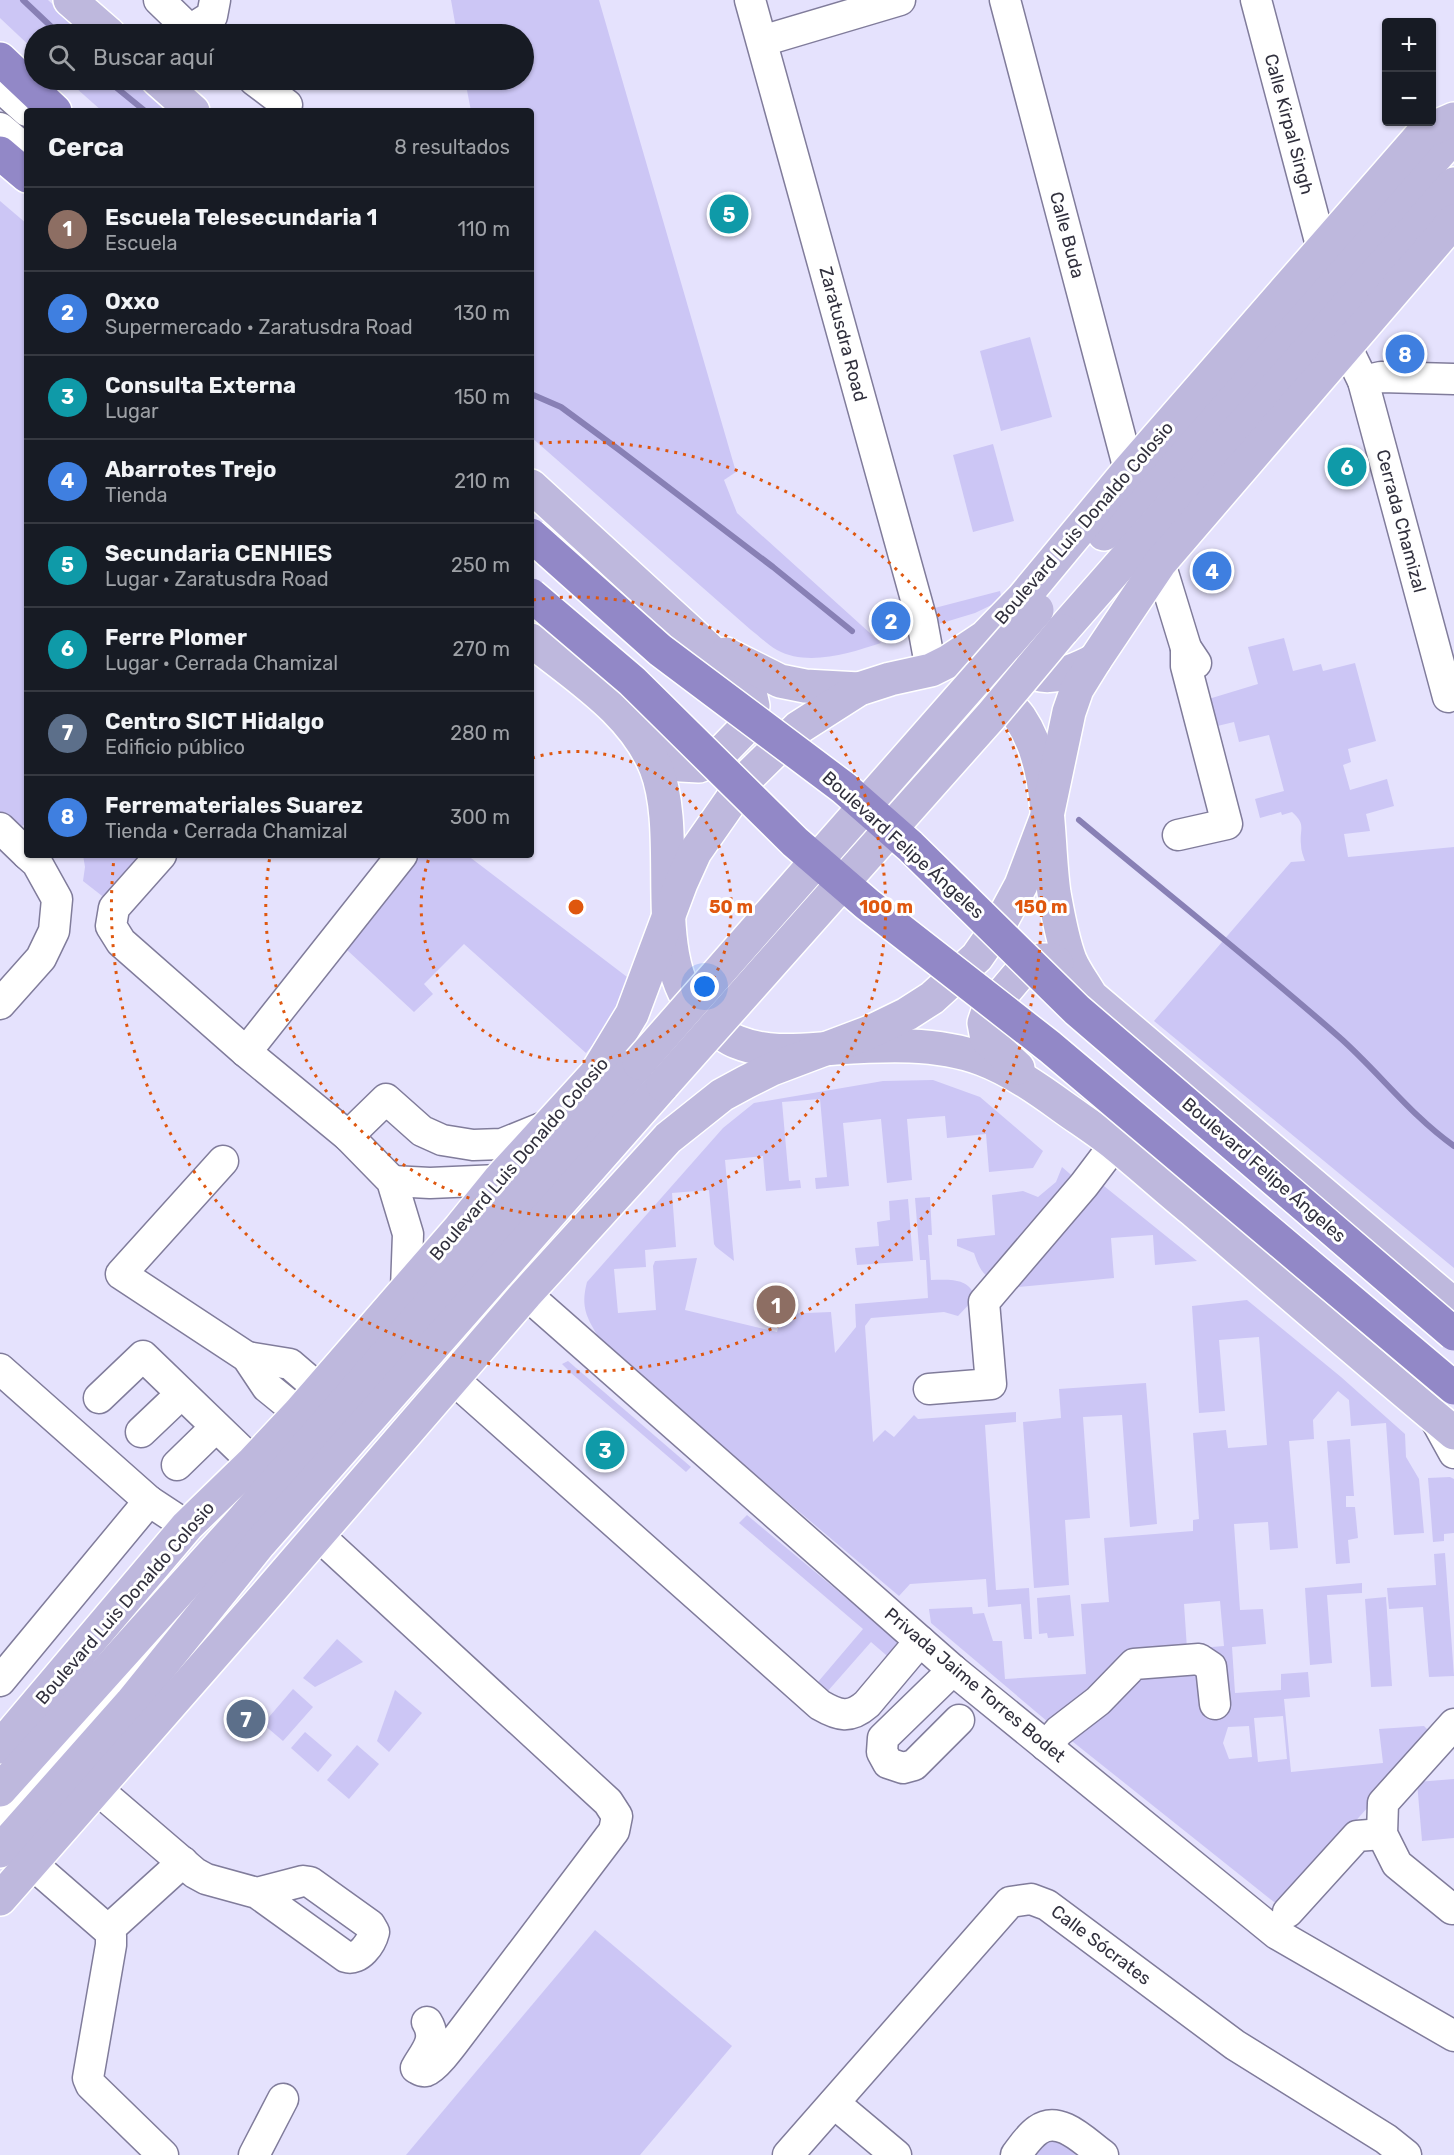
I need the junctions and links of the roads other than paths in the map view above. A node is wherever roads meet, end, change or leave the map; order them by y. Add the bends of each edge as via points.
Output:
1 (70, 0) edge
2 (159, 0) edge
3 (215, 0) edge
4 (750, 0) edge
5 (900, 0) edge
6 (1005, 0) edge
7 (1256, 0) edge
8 (97, 24) edge
9 (184, 24) edge
10 (202, 24) edge
11 (762, 41) junction
12 (0, 59) edge
13 (24, 82) edge
14 (0, 87) edge
15 (33, 90) edge
16 (169, 90) edge
17 (268, 90) edge
18 (287, 105) dead end
19 (24, 108) edge
20 (52, 108) edge
21 (190, 108) edge
22 (1454, 119) edge
23 (0, 128) edge
24 (1454, 136) edge
25 (24, 148) edge
26 (0, 153) edge
27 (24, 173) edge
28 (1442, 174) edge
29 (1454, 221) edge
30 (1322, 249) junction
31 (1346, 346) junction
32 (1454, 380) edge
33 (1363, 381) junction
34 (1129, 470) junction
35 (534, 489) edge
36 (534, 538) edge
37 (1160, 563) junction
38 (534, 598) edge
39 (1023, 598) junction
40 (700, 641) junction
41 (534, 642) edge
42 (1095, 660) junction
43 (932, 670) junction
44 (859, 689) junction
45 (1448, 697) dead end
46 (622, 714) junction
47 (1047, 816) junction
48 (0, 828) edge
49 (1178, 835) dead end
50 (24, 850) edge
51 (32, 858) edge
52 (158, 858) edge
53 (400, 858) edge
54 (669, 914) junction
55 (1091, 996) junction
56 (0, 1004) edge
57 (831, 1048) junction
58 (246, 1052) junction
59 (595, 1076) junction
60 (1045, 1095) junction
61 (549, 1125) junction
62 (348, 1136) junction
63 (668, 1138) junction
64 (1115, 1144) junction
65 (224, 1161) dead end
66 (500, 1180) junction
67 (392, 1181) junction
68 (406, 1289) junction
69 (526, 1294) junction
70 (1454, 1305) edge
71 (1454, 1334) edge
72 (0, 1369) edge
73 (453, 1379) junction
74 (1454, 1388) edge
75 (929, 1389) dead end
76 (181, 1394) junction
77 (99, 1398) dead end
78 (309, 1401) junction
79 (1443, 1424) edge
80 (216, 1427) junction
81 (141, 1431) dead end
82 (1454, 1453) edge
83 (253, 1462) junction
84 (177, 1465) dead end
85 (149, 1501) junction
86 (187, 1526) junction
87 (250, 1533) junction
88 (318, 1535) junction
89 (165, 1552) junction
90 (232, 1578) junction
91 (267, 1594) junction
92 (920, 1641) junction
93 (174, 1648) junction
94 (953, 1670) junction
95 (2, 1673) edge
96 (103, 1676) junction
97 (41, 1699) junction
98 (1215, 1704) dead end
99 (959, 1720) dead end
100 (1454, 1724) edge
101 (1046, 1746) junction
102 (0, 1747) edge
103 (97, 1789) junction
104 (0, 1790) edge
105 (0, 1821) edge
106 (1382, 1834) junction
107 (0, 1851) edge
108 (32, 1863) junction
109 (183, 1863) junction
110 (257, 1893) dead end
111 (0, 1899) edge
112 (1452, 1909) dead end
113 (1288, 1912) dead end
114 (108, 1930) junction
115 (427, 2022) dead end
116 (1454, 2036) edge
117 (283, 2099) dead end
118 (834, 2103) junction
119 (1394, 2152) edge
120 (164, 2155) edge
121 (254, 2155) edge
122 (788, 2155) edge
123 (896, 2155) edge
124 (1016, 2155) edge
125 (1103, 2155) edge

1 - 8 main road
2 - 9 street
3 - 10 street via 212,16
4 - 11 street, Zaratusdra Road
5 - 11 street
6 - 34 street, Calle Buda
7 - 30 street, Calle Kirpal Singh
11 - 43 street, Zaratusdra Road via 922,621
12 - 13 highway
14 - 19 street
15 - 20 highway
16 - 21 main road
17 - 18 street
22 - 30 main road, Boulevard Luis Donaldo Colosio via 1424,132
23 - 25 street
24 - 28 main road, Boulevard Luis Donaldo Colosio
26 - 27 highway
28 - 87 main road, Boulevard Luis Donaldo Colosio, bridge via 639,1063
29 - 31 main road
30 - 34 main road, Boulevard Luis Donaldo Colosio
31 - 33 street, Cerrada Chamizal
31 - 37 main road
32 - 33 street via 1381,377
33 - 45 street, Cerrada Chamizal
34 - 39 main road, Boulevard Luis Donaldo Colosio
35 - 40 main road
36 - 71 highway, Boulevard Felipe Ángeles, bridge via 660,650 844,788 910,846 1077,1010
37 - 42 main road
37 - 49 street via 1191,656 1186,666 1227,824
38 - 74 highway, bridge via 632,681 795,842 867,904 1050,1047
39 - 42 main road via 1012,623 1013,647 1024,668 1040,675 1058,675
39 - 43 main road, Boulevard Luis Donaldo Colosio via 985,637
40 - 44 main road via 780,681
40 - 46 main road via 749,688 753,706 748,725 716,758 699,766 681,765
41 - 46 main road
42 - 47 main road via 1077,688 1065,724
43 - 44 main road, Boulevard Luis Donaldo Colosio
43 - 47 main road via 961,675 982,685 1019,717 1032,741
44 - 54 main road, Boulevard Luis Donaldo Colosio via 798,728 746,779 695,852
46 - 54 main road via 655,765 660,783 666,820
47 - 55 main road via 1054,892 1063,937 1071,961
47 - 57 main road via 1021,885 977,957 932,998
48 - 50 street
51 - 56 street via 57,899 54,930 41,958
52 - 58 street via 114,908 111,926 121,942
53 - 58 street
54 - 57 main road via 674,966 685,996 703,1017 734,1041 765,1050
54 - 59 main road, Boulevard Luis Donaldo Colosio via 632,1014
55 - 60 main road via 1053,960 1039,960 1026,966 988,1011 984,1023 987,1039
55 - 70 main road
57 - 60 main road via 951,1051 982,1059
57 - 63 main road via 772,1069 722,1095
58 - 62 street
59 - 61 main road, Boulevard Luis Donaldo Colosio
59 - 63 main road via 628,1060 662,1063 676,1074 682,1101
60 - 64 main road
61 - 62 street via 502,1144 473,1145 442,1140 422,1131 386,1099
61 - 66 main road, Boulevard Luis Donaldo Colosio
62 - 67 street
63 - 69 main road
64 - 75 street via 984,1302 991,1384
64 - 79 main road
65 - 78 street via 122,1274 247,1357 290,1364
66 - 67 street
66 - 68 main road, Boulevard Luis Donaldo Colosio
67 - 68 street via 408,1234
68 - 78 main road, Boulevard Luis Donaldo Colosio
69 - 73 main road
69 - 92 street, Privada Jaime Torres Bodet
72 - 85 street
73 - 88 main road
73 - 92 street via 820,1705 834,1713 858,1712
76 - 77 street via 143,1356
76 - 80 street
76 - 81 street
78 - 83 main road, Boulevard Luis Donaldo Colosio
79 - 82 street
80 - 83 street
80 - 84 street
83 - 86 main road, Boulevard Luis Donaldo Colosio
85 - 86 street
85 - 95 street
86 - 89 main road, Boulevard Luis Donaldo Colosio
87 - 90 main road, Boulevard Luis Donaldo Colosio
87 - 96 main road, Boulevard Luis Donaldo Colosio
88 - 91 main road
88 - 115 street via 608,1802 617,1816 614,1831 458,2037 427,2071 422,2071 416,2068 432,2040
89 - 96 main road
89 - 97 main road, Boulevard Luis Donaldo Colosio
90 - 93 main road, Boulevard Luis Donaldo Colosio
90 - 105 street via 139,1664
91 - 93 main road
91 - 103 main road
92 - 94 street, Privada Jaime Torres Bodet
93 - 107 main road, Boulevard Luis Donaldo Colosio
94 - 99 street via 883,1738 882,1752 888,1763 903,1768 914,1765
94 - 101 street, Privada Jaime Torres Bodet
95 - 97 street
96 - 104 main road, Boulevard Luis Donaldo Colosio
97 - 102 main road, Boulevard Luis Donaldo Colosio
98 - 101 street via 1211,1667 1199,1659 1134,1664
100 - 106 street via 1383,1803
101 - 116 street, Privada Jaime Torres Bodet via 1277,1934
103 - 108 main road
103 - 109 street
106 - 112 street via 1397,1864
106 - 113 street via 1357,1836
108 - 111 main road
108 - 114 street
109 - 110 street via 207,1879
109 - 114 street
114 - 120 street via 111,1945 88,2078
117 - 121 street
118 - 119 street, Calle Sócrates via 1010,1902 1031,1899 1047,1905 1235,2045
118 - 122 street, Calle Sócrates
118 - 123 street
124 - 125 street via 1038,2130 1052,2125 1065,2128

